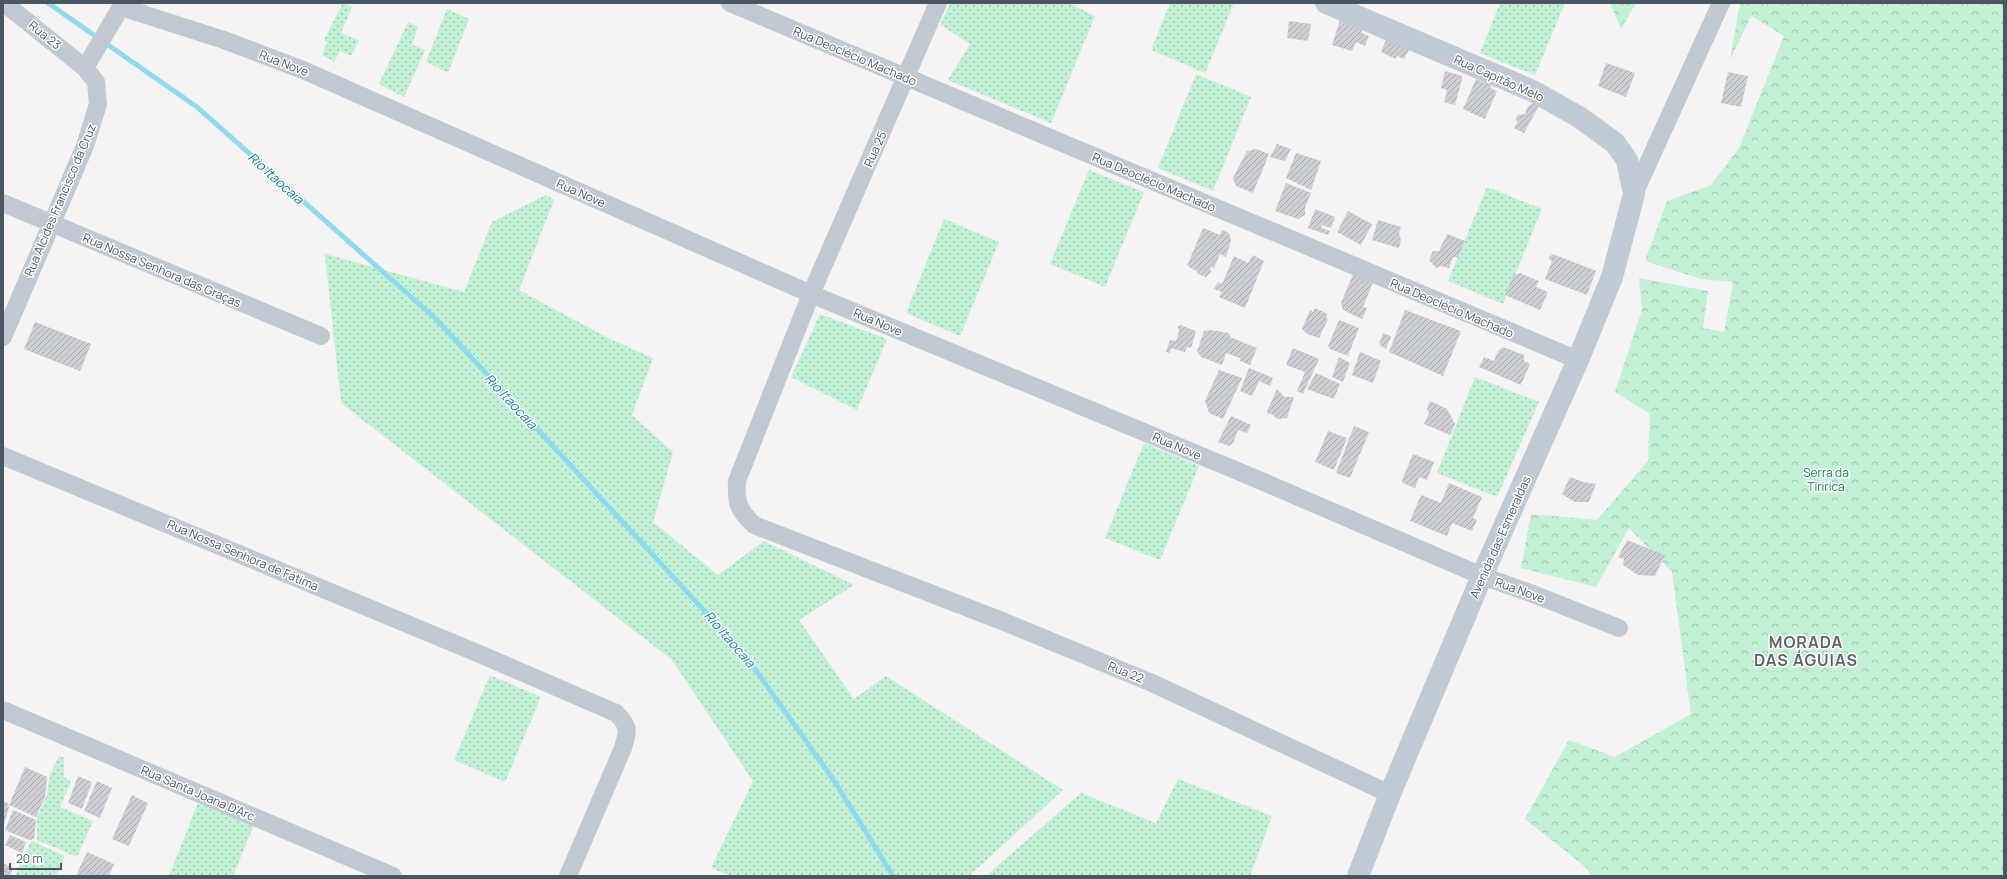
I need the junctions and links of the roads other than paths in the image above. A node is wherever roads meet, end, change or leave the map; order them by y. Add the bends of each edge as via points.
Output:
1 (4, 3) edge
2 (730, 3) edge
3 (938, 3) edge
4 (1326, 3) edge
5 (1721, 3) edge
6 (117, 5) edge
7 (141, 8) edge
8 (89, 60) junction
9 (906, 78) junction
10 (1634, 194) junction
11 (3, 203) edge
12 (50, 223) junction
13 (812, 294) junction
14 (321, 336) dead end
15 (3, 337) edge
16 (1578, 360) junction
17 (3, 456) edge
18 (856, 565) joint
19 (1482, 576) junction
20 (1619, 628) dead end
21 (3, 710) edge
22 (1390, 794) junction
23 (394, 876) edge
24 (568, 876) edge
25 (1358, 876) edge

1 - 8 street, Rua 23
2 - 9 street, Rua Deoclécio Machado
3 - 9 street, Rua 25
4 - 10 main road, Rua Capitão Melo via 1533,91 1579,118 1615,143 1627,160
5 - 10 street
6 - 7 street
6 - 8 street via 109,28
7 - 13 street, Rua Nove via 303,70
8 - 12 street, Rua Alcides Francisco da Cruz via 96,82 98,104 85,146
9 - 13 street, Rua 25
9 - 16 street, Rua Deoclécio Machado
10 - 16 main road, Avenida das Esmeraldas via 1612,277
11 - 12 street, Rua Nossa Senhora das Graças
12 - 14 street, Rua Nossa Senhora das Graças
12 - 15 street, Rua Alcides Francisco da Cruz
13 - 18 street, Rua 25 via 737,481 736,500 741,512 754,524
13 - 19 street, Rua Nove via 1252,477
16 - 19 main road, Avenida das Esmeraldas
17 - 24 street, Rua Nossa Senhora de Fátima via 600,704 616,713 626,722 627,733 623,748
18 - 22 street, Rua 22 via 1002,621 1152,683
19 - 20 street, Rua Nove
19 - 22 main road, Avenida das Esmeraldas
21 - 23 street, Rua Santa Joana D'Arc
22 - 25 main road, Avenida das Esmeraldas

